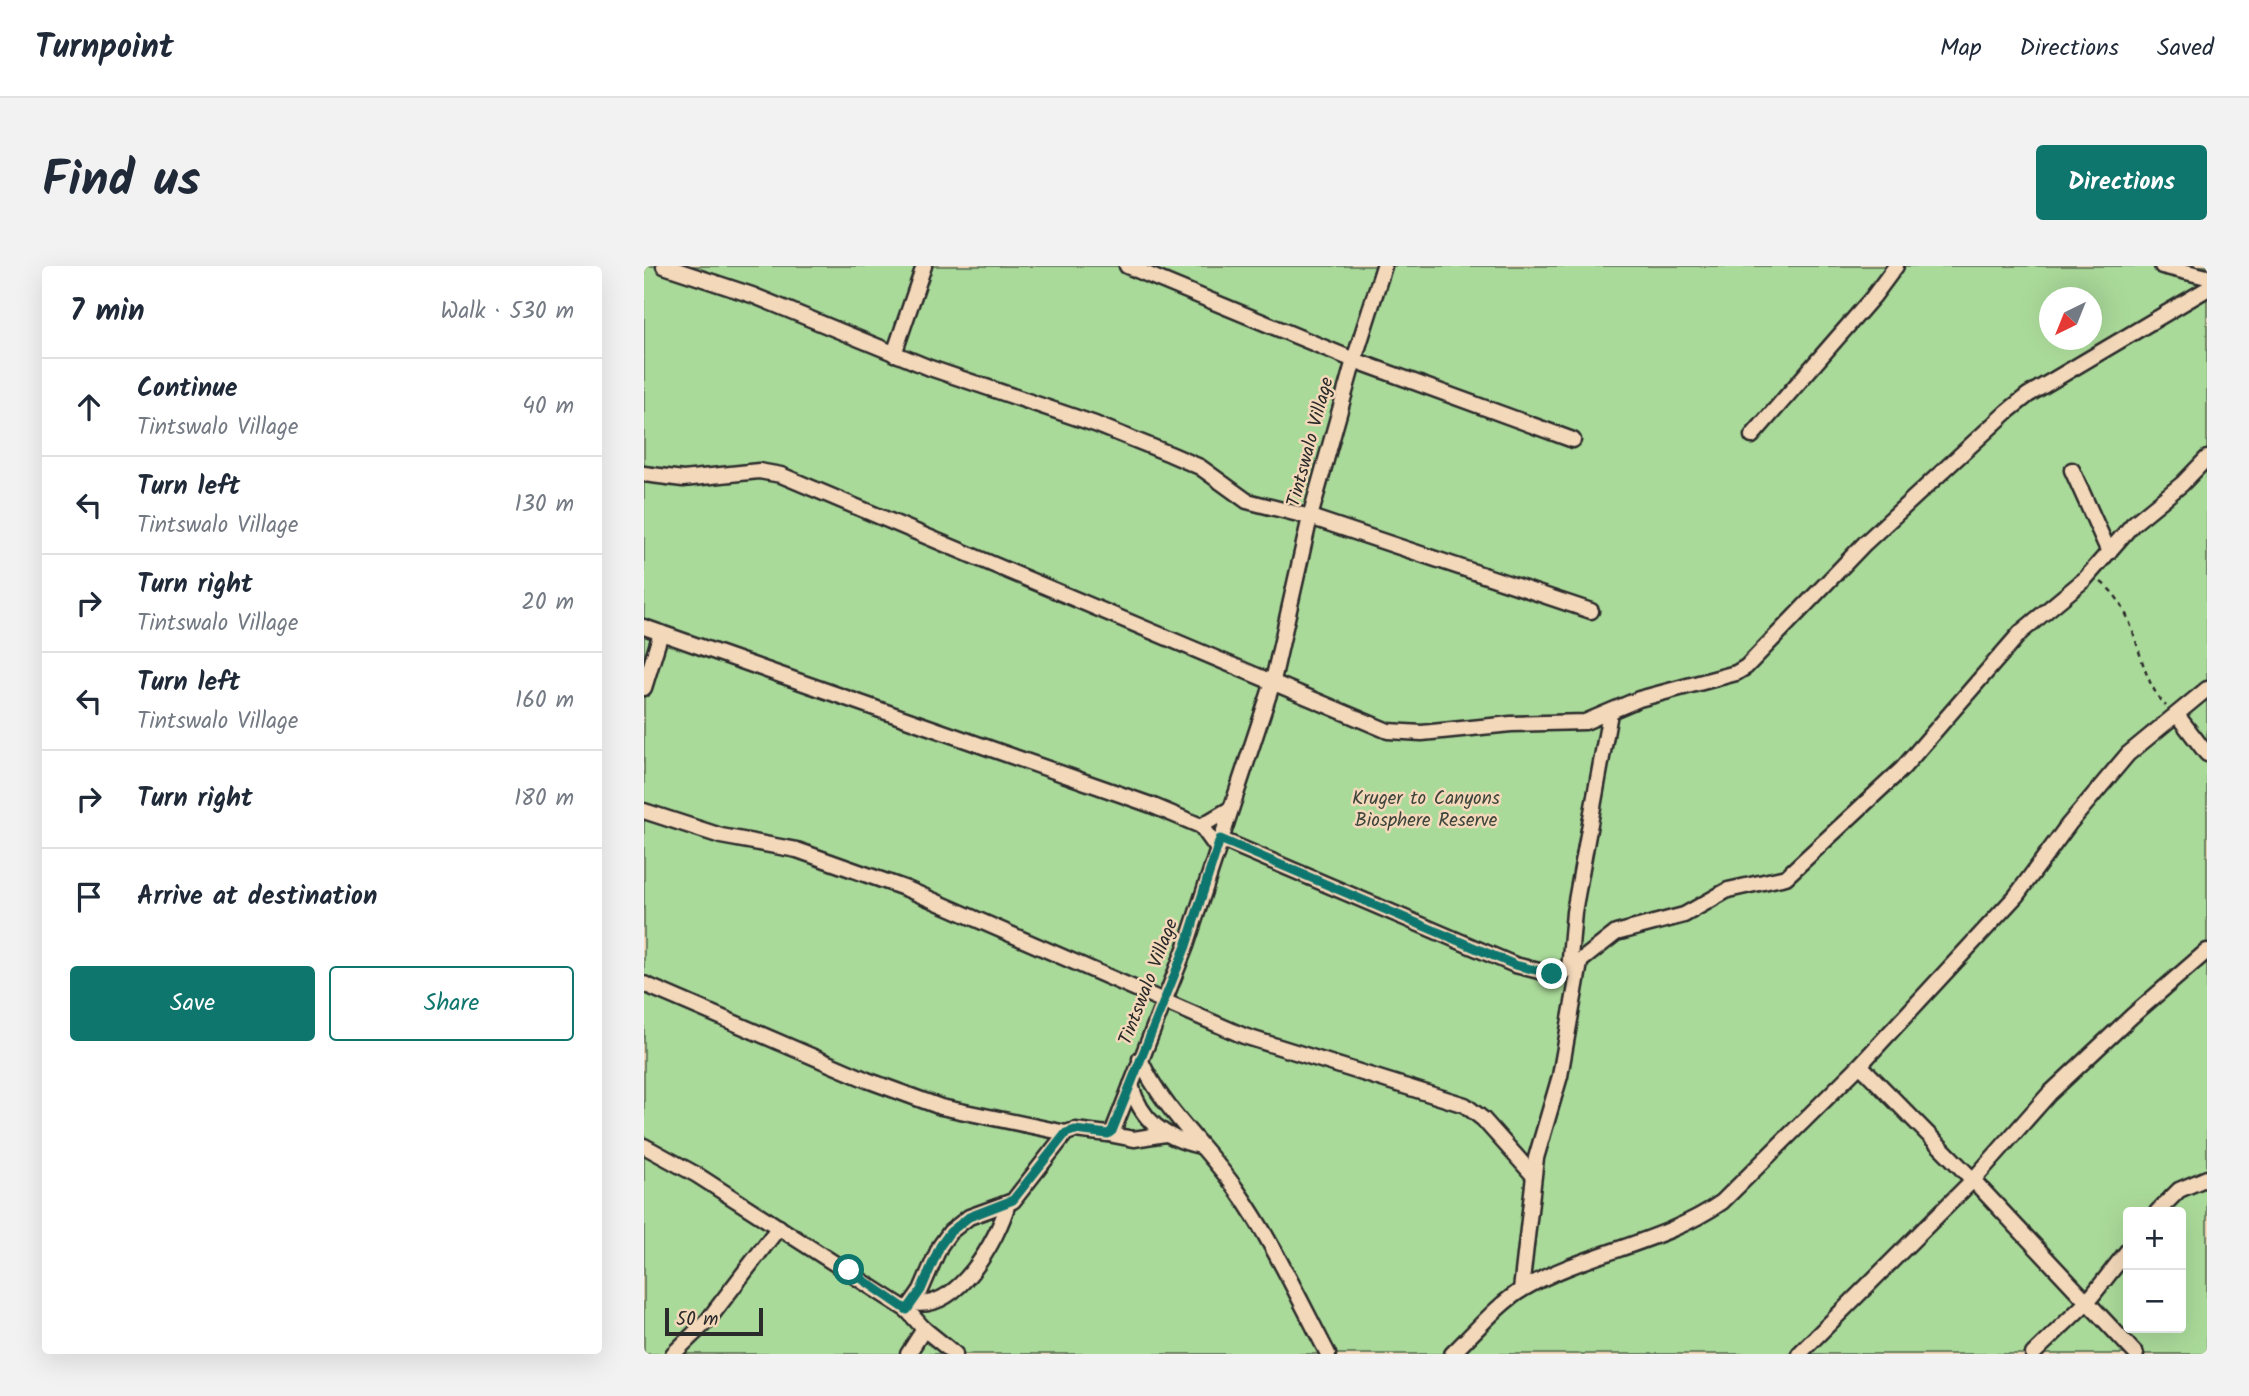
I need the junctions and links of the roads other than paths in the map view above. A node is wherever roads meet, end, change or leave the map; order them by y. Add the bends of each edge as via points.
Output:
1 (664, 266) edge
2 (924, 266) edge
3 (1127, 266) edge
4 (1384, 266) edge
5 (1896, 266) edge
6 (2162, 266) edge
7 (2207, 277) edge
8 (2207, 289) edge
9 (894, 354) junction
10 (1354, 360) junction
11 (1752, 436) dead end
12 (1573, 440) dead end
13 (2207, 458) edge
14 (2072, 470) dead end
15 (644, 474) edge
16 (1310, 517) junction
17 (2109, 552) junction
18 (1591, 611) dead end
19 (644, 627) edge
20 (661, 633) junction
21 (1272, 685) junction
22 (644, 688) edge
23 (2207, 689) edge
24 (1610, 713) junction
25 (2177, 715) junction
26 (2207, 754) edge
27 (1230, 809) junction
28 (644, 811) edge
29 (1201, 826) junction
30 (1219, 844) junction
31 (2207, 951) edge
32 (1574, 967) junction
33 (644, 984) edge
34 (1164, 1003) junction
35 (1140, 1059) junction
36 (1860, 1065) junction
37 (1131, 1085) junction
38 (1066, 1133) junction
39 (1108, 1134) junction
40 (1165, 1134) junction
41 (644, 1146) edge
42 (1200, 1146) junction
43 (1533, 1175) junction
44 (2207, 1178) edge
45 (1973, 1180) junction
46 (1008, 1203) junction
47 (2162, 1207) edge
48 (779, 1227) junction
49 (2123, 1256) edge
50 (1521, 1290) junction
51 (2088, 1301) junction
52 (910, 1306) junction
53 (925, 1329) junction
54 (673, 1354) edge
55 (908, 1354) edge
56 (955, 1354) edge
57 (1328, 1354) edge
58 (1451, 1354) edge
59 (1799, 1354) edge
60 (2033, 1354) edge
61 (2136, 1354) edge

1 - 9 street via 752,295
2 - 9 street
3 - 10 street
4 - 10 street, Tintswalo Village
5 - 11 street
6 - 7 street
8 - 24 street via 2008,411 1865,542 1746,667 1727,677 1639,699
9 - 16 street via 1095,424 1200,467 1243,499
10 - 12 street
10 - 16 street, Tintswalo Village
13 - 17 street via 2133,524
14 - 17 street
15 - 21 street via 683,479 759,471 781,475
16 - 18 street
16 - 21 street, Tintswalo Village
17 - 32 street via 2085,579 2021,632 1902,769 1786,877 1728,890 1684,915 1616,933
19 - 20 street
20 - 22 street
20 - 29 street
21 - 24 street via 1377,727 1405,733 1569,724
21 - 27 street, Tintswalo Village
23 - 25 street
24 - 32 street via 1574,912
25 - 26 street
25 - 36 street via 2128,754 2016,896
27 - 29 street
27 - 30 street, Tintswalo Village
28 - 34 street via 721,836 797,850 907,889
29 - 30 street
30 - 32 street via 1515,965 1552,974
30 - 34 street, Tintswalo Village
31 - 45 street via 2049,1094
32 - 43 street via 1560,1076
33 - 38 street via 941,1107
34 - 35 street, Tintswalo Village
34 - 43 street via 1244,1036 1465,1105
35 - 37 street, Tintswalo Village
35 - 42 street via 1157,1090
36 - 45 street
36 - 50 street via 1722,1202 1696,1220 1569,1267
37 - 39 street, Tintswalo Village
37 - 40 street via 1140,1110
38 - 39 street
38 - 46 street
39 - 40 street via 1134,1139
40 - 42 street
41 - 48 street
42 - 57 street via 1257,1220
43 - 50 street
44 - 47 street via 2179,1189
45 - 51 street
45 - 59 street
46 - 52 street via 969,1217 950,1232
46 - 52 street via 963,1283 930,1303
48 - 52 street
48 - 54 street via 708,1320
49 - 51 street
50 - 58 street
51 - 60 street
51 - 61 street
52 - 53 street
53 - 55 street
53 - 56 street

